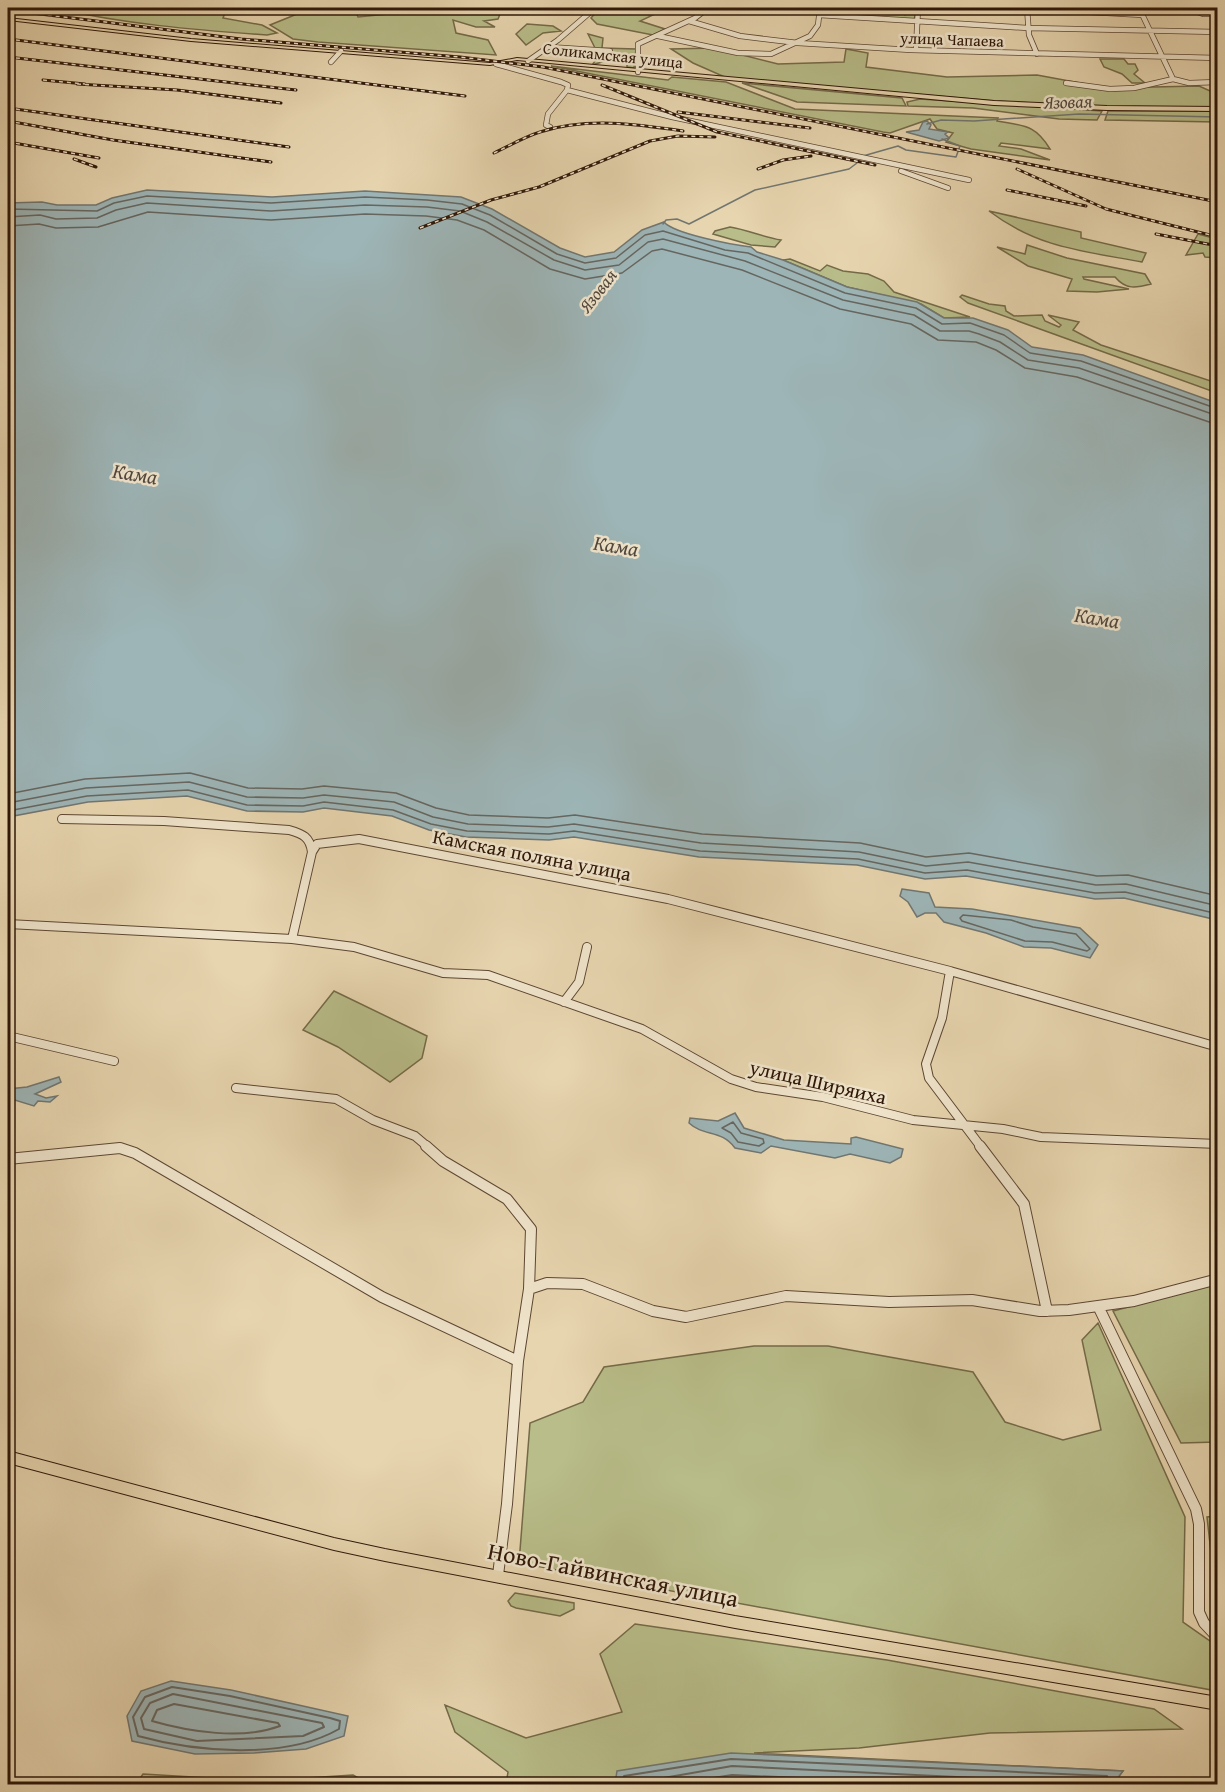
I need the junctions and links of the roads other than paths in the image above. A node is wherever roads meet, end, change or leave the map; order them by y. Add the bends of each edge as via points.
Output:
1 (595, 8) edge
2 (708, 8) edge
3 (820, 8) edge
4 (918, 8) edge
5 (1017, 8) edge
6 (1027, 8) edge
7 (1140, 8) edge
8 (1218, 14) edge
9 (819, 15) junction
10 (1143, 15) junction
11 (8, 19) edge
12 (689, 21) junction
13 (916, 21) junction
14 (1028, 28) junction
15 (1151, 31) junction
16 (1218, 32) edge
17 (658, 36) junction
18 (798, 43) junction
19 (549, 47) junction
20 (916, 48) junction
21 (341, 51) junction
22 (610, 51) dead end
23 (1037, 54) junction
24 (1163, 57) junction
25 (1218, 58) edge
26 (528, 60) junction
27 (330, 62) dead end
28 (496, 64) junction
29 (638, 72) junction
30 (1173, 79) junction
31 (1218, 82) edge
32 (1065, 83) dead end
33 (567, 90) junction
34 (1218, 109) edge
35 (546, 127) dead end
36 (881, 163) junction
37 (969, 180) dead end
38 (948, 188) dead end
39 (62, 819) dead end
40 (312, 852) junction
41 (8, 924) edge
42 (292, 939) junction
43 (587, 947) dead end
44 (950, 971) junction
45 (564, 1002) junction
46 (8, 1036) edge
47 (1218, 1047) edge
48 (114, 1061) dead end
49 (236, 1088) dead end
50 (961, 1124) junction
51 (1218, 1144) edge
52 (8, 1160) edge
53 (1218, 1279) edge
54 (529, 1289) junction
55 (1098, 1306) junction
56 (1047, 1311) junction
57 (518, 1361) junction
58 (8, 1457) edge
59 (498, 1575) junction
60 (1218, 1638) edge
61 (1218, 1704) edge

1 - 19 street
2 - 12 street
3 - 9 street
4 - 13 street
5 - 6 street
6 - 10 street
6 - 14 street
7 - 8 street
7 - 10 street
9 - 13 street
9 - 18 street via 818,25 810,36
10 - 15 street
11 - 21 main road, Соликамская улица via 191,40
12 - 17 street
12 - 18 street, улица Чапаева via 711,30
13 - 14 street
13 - 20 street
14 - 15 street
14 - 23 street
15 - 16 street
15 - 24 street
17 - 18 street via 753,55 771,54
17 - 29 street via 639,44
18 - 20 street, улица Чапаева
19 - 22 street
19 - 26 street
20 - 23 street, улица Чапаева
21 - 27 street
21 - 28 main road, Соликамская улица
23 - 24 street, улица Чапаева
24 - 25 street, улица Чапаева
24 - 30 street
26 - 28 main road, Соликамская улица
26 - 29 main road, Соликамская улица
28 - 33 street via 561,82 568,85
29 - 34 main road, Соликамская улица via 994,103
30 - 31 street
30 - 32 street via 1118,89
33 - 35 street via 548,114
33 - 36 street
36 - 37 street
36 - 38 street
39 - 40 street via 289,830 303,834 311,842
40 - 42 street
40 - 44 street, Камская поляна улица via 317,844 340,840 411,847 668,899
41 - 42 street
42 - 45 street, улица Ширяиха via 354,947 443,973 489,975
43 - 45 street via 579,982
44 - 47 street, Камская поляна улица
44 - 50 street via 942,1018 926,1064 928,1078
45 - 50 street, улица Ширяиха via 642,1029 731,1079 756,1087 823,1097 885,1114
46 - 48 street
49 - 54 street via 336,1099 373,1120 415,1136 443,1161 507,1199 531,1229
50 - 51 street, улица Ширяиха via 1041,1137
50 - 56 street via 1024,1204
52 - 57 street via 120,1148 135,1153 382,1297
53 - 55 street
54 - 56 street via 543,1281 574,1282 670,1316 693,1317 725,1311 763,1297 787,1296 902,1303 980,1300
54 - 57 street
55 - 56 street
55 - 60 street via 1196,1509 1200,1612
57 - 59 street
58 - 59 main road, Ново-Гайвинская улица via 334,1544
59 - 61 main road, Ново-Гайвинская улица via 735,1622

